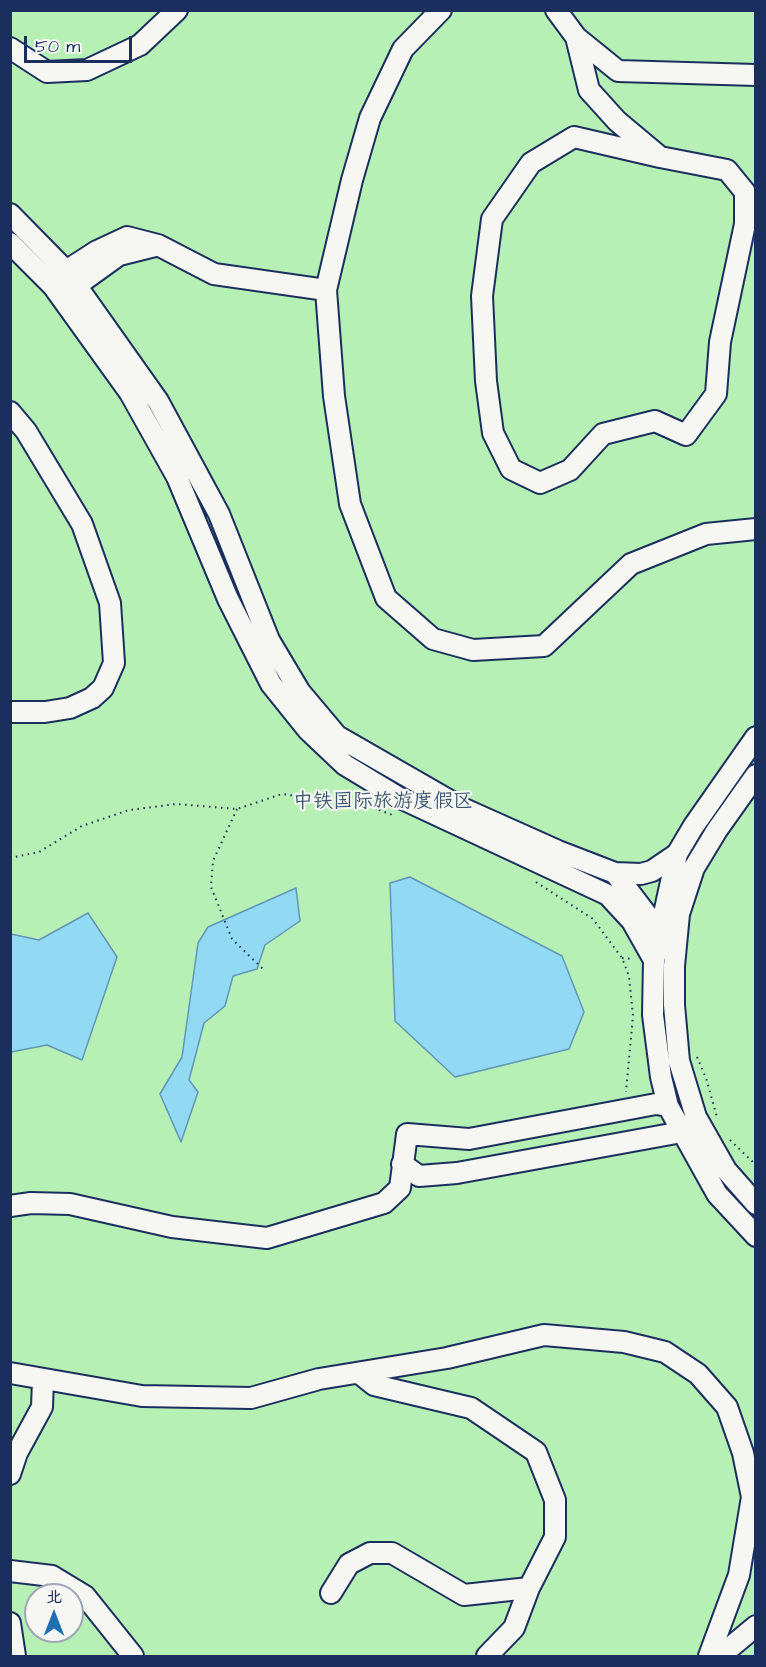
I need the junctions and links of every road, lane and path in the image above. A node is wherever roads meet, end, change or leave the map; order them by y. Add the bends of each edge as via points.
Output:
1 (177, 10) edge
2 (441, 10) edge
3 (556, 10) edge
4 (576, 37) junction
5 (10, 48) edge
6 (756, 75) edge
7 (660, 157) junction
8 (10, 214) edge
9 (10, 243) edge
10 (65, 281) junction
11 (326, 290) junction
12 (10, 412) edge
13 (756, 529) edge
14 (10, 712) edge
15 (756, 737) edge
16 (756, 775) edge
17 (237, 809) junction
18 (399, 818) dead end
19 (677, 854) junction
20 (10, 858) edge
21 (694, 868) junction
22 (672, 876) junction
23 (536, 882) dead end
24 (617, 886) junction
25 (661, 933) junction
26 (674, 952) junction
27 (654, 960) junction
28 (264, 969) dead end
29 (668, 1106) junction
30 (625, 1110) junction
31 (682, 1132) junction
32 (402, 1164) junction
33 (756, 1204) edge
34 (10, 1206) edge
35 (756, 1236) edge
36 (10, 1372) edge
37 (359, 1372) junction
38 (43, 1378) junction
39 (10, 1474) edge
40 (10, 1570) edge
41 (529, 1588) junction
42 (331, 1593) dead end
43 (10, 1623) edge
44 (756, 1626) edge
45 (15, 1656) edge
46 (133, 1656) edge
47 (487, 1656) edge
48 (709, 1656) edge
49 (720, 1656) edge

1 - 5 street via 140,45 87,70 47,72
2 - 11 street via 403,49 370,118
3 - 4 street
4 - 6 street via 618,71
4 - 7 street via 589,90 616,122
7 - 7 street via 727,170 745,192 745,224 720,342 716,394 686,435 655,421 603,434 570,470 540,483 511,469 493,433 482,296 492,219 531,163 574,137
8 - 10 street
9 - 10 street
10 - 11 street via 119,255 158,245 214,273
10 - 24 street via 158,401 219,514 269,640 300,692 337,736 464,809 558,851
11 - 13 street via 334,396 350,504 386,598 433,639 473,650 544,646 631,564 706,534
12 - 14 street via 26,431 82,524 110,603 114,663 103,688 92,698 53,711
15 - 19 street
16 - 21 street
17 - 18 path via 282,794 369,806
17 - 20 path via 176,804 129,810 82,826 39,852
17 - 28 path via 213,861 212,887 232,939
19 - 22 street
19 - 24 street via 652,871
21 - 22 street
21 - 26 street via 679,914
22 - 24 street
22 - 25 street
23 - 30 path via 593,920 622,958 629,976 633,1016
24 - 25 street
24 - 27 street
25 - 26 street
25 - 27 street
26 - 33 street via 679,1061 696,1117 726,1170
27 - 29 street via 655,1040
29 - 30 street via 656,1104
29 - 31 street
30 - 32 street via 468,1139 407,1134
31 - 32 street via 457,1173 419,1176
31 - 35 street via 717,1194
32 - 34 street via 400,1188 384,1203 267,1238 172,1227 70,1204
36 - 38 street
37 - 38 street via 250,1398 142,1396
37 - 41 street via 374,1385 471,1408 536,1452 555,1500 555,1537
37 - 48 street via 447,1358 544,1335 624,1342 665,1352 698,1374 727,1407 743,1453 752,1497 739,1575
38 - 39 street via 42,1407
40 - 46 street via 52,1576 86,1596
41 - 42 street via 464,1595 392,1553 370,1553 349,1564
41 - 47 street via 514,1628
43 - 45 street
44 - 49 street

